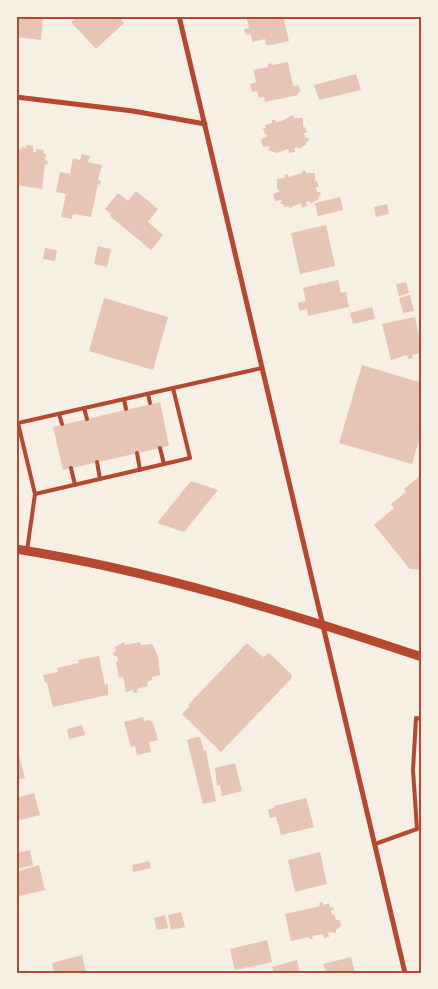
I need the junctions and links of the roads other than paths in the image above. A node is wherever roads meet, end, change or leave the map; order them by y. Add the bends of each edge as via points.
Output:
1 (179, 16) edge
2 (16, 98) edge
3 (205, 124) junction
4 (262, 368) junction
5 (173, 388) junction
6 (148, 394) junction
7 (124, 399) junction
8 (150, 404) dead end
9 (84, 408) junction
10 (126, 409) dead end
11 (59, 414) junction
12 (87, 419) dead end
13 (62, 424) dead end
14 (160, 448) dead end
15 (137, 453) dead end
16 (97, 462) dead end
17 (164, 464) junction
18 (71, 468) dead end
19 (140, 470) junction
20 (100, 479) junction
21 (75, 484) junction
22 (35, 494) junction
23 (16, 549) edge
24 (26, 551) junction
25 (322, 624) junction
26 (422, 657) edge
27 (422, 719) edge
28 (375, 844) junction
29 (405, 973) edge

1 - 3 street
2 - 3 street via 117,109
3 - 4 street
4 - 5 lane
4 - 25 street
5 - 6 lane
5 - 17 lane via 190,458
6 - 7 lane
6 - 8 lane
7 - 9 lane
7 - 10 lane
9 - 11 lane
9 - 12 lane
11 - 13 lane
11 - 22 lane via 18,423
14 - 17 lane
15 - 19 lane
16 - 20 lane
17 - 19 lane
18 - 21 lane
19 - 20 lane
20 - 21 lane
21 - 22 lane
22 - 24 lane
23 - 24 street
24 - 25 street via 138,573
25 - 26 street
25 - 28 street
27 - 28 lane via 416,718 414,744 417,829
28 - 29 street

